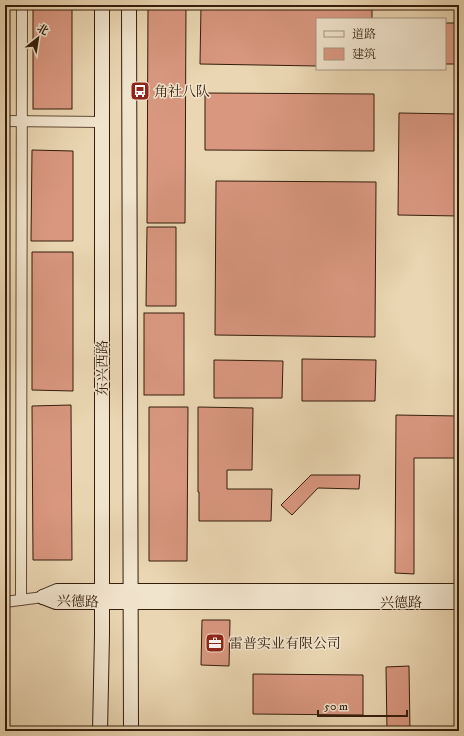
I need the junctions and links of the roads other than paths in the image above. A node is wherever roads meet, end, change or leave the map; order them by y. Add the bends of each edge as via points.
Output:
1 (22, 5) edge
2 (102, 5) edge
3 (129, 5) edge
4 (5, 121) edge
5 (22, 121) junction
6 (102, 122) junction
7 (459, 591) edge
8 (43, 597) joint
9 (102, 597) junction
10 (130, 597) junction
11 (21, 600) junction
12 (5, 602) edge
13 (459, 602) edge
14 (100, 731) edge
15 (131, 731) edge

1 - 5 street
2 - 6 main road, 东兴西路
3 - 10 main road, 东兴西路
4 - 5 street
5 - 6 street
5 - 11 street
6 - 9 main road, 东兴西路
7 - 10 main road, 兴德路
8 - 9 main road, 兴德路 via 57,591
8 - 11 street
9 - 10 main road, 兴德路
9 - 14 main road, 东兴西路
10 - 13 main road, 兴德路
10 - 15 main road, 东兴西路
11 - 12 street

